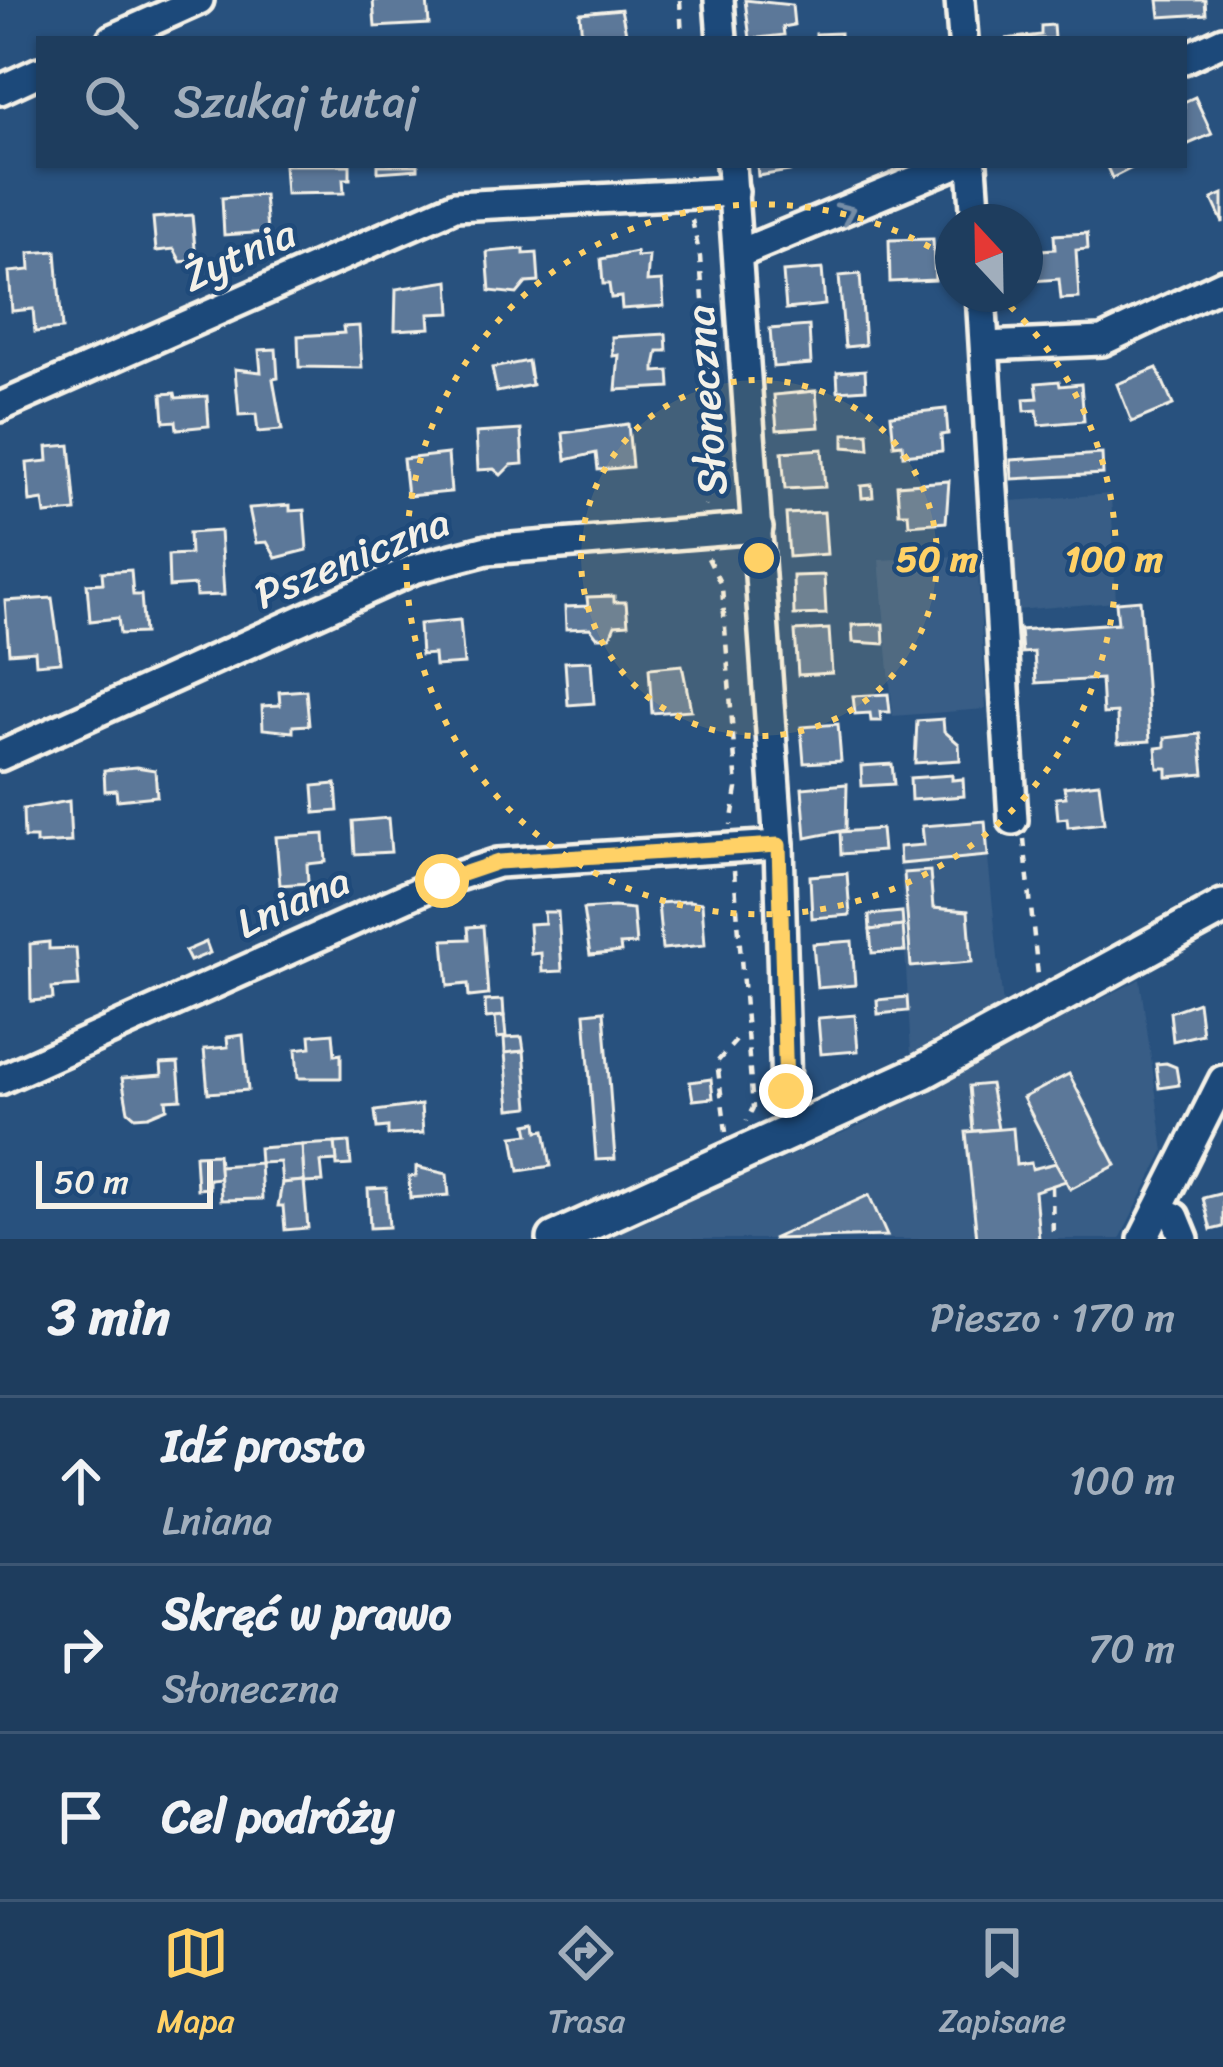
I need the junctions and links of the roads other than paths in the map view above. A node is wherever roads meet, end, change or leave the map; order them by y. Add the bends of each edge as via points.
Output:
1 (199, 0) edge
2 (719, 0) edge
3 (960, 0) edge
4 (119, 36) edge
5 (722, 36) edge
6 (963, 36) edge
7 (1223, 41) edge
8 (1187, 58) edge
9 (36, 73) edge
10 (0, 90) edge
11 (946, 168) edge
12 (972, 168) edge
13 (732, 178) edge
14 (975, 204) edge
15 (738, 254) junction
16 (1223, 284) edge
17 (983, 312) edge
18 (985, 346) junction
19 (0, 407) edge
20 (758, 528) junction
21 (0, 756) edge
22 (1013, 820) road end
23 (779, 845) junction
24 (1223, 907) edge
25 (0, 1080) edge
26 (1223, 1080) edge
27 (796, 1131) junction
28 (1158, 1210) junction
29 (555, 1239) edge
30 (1143, 1239) edge
31 (1184, 1239) edge

1 - 4 street
2 - 5 street
3 - 6 street
7 - 8 street
9 - 10 street
15 -> 11 street
12 - 14 street
13 - 15 street, Słoneczna
13 - 19 street, Żytnia via 455,206
15 - 20 street, Słoneczna
16 - 18 street via 1102,341
17 - 18 street
18 - 22 street
20 - 21 street, Pszeniczna via 487,550 414,569
20 - 23 street, Słoneczna
23 - 25 street, Lniana via 498,862
23 - 27 street, Słoneczna via 785,1066
24 - 27 street via 1000,1032
26 - 28 street
27 - 29 street
28 - 30 street
28 - 31 street via 1175,1217

